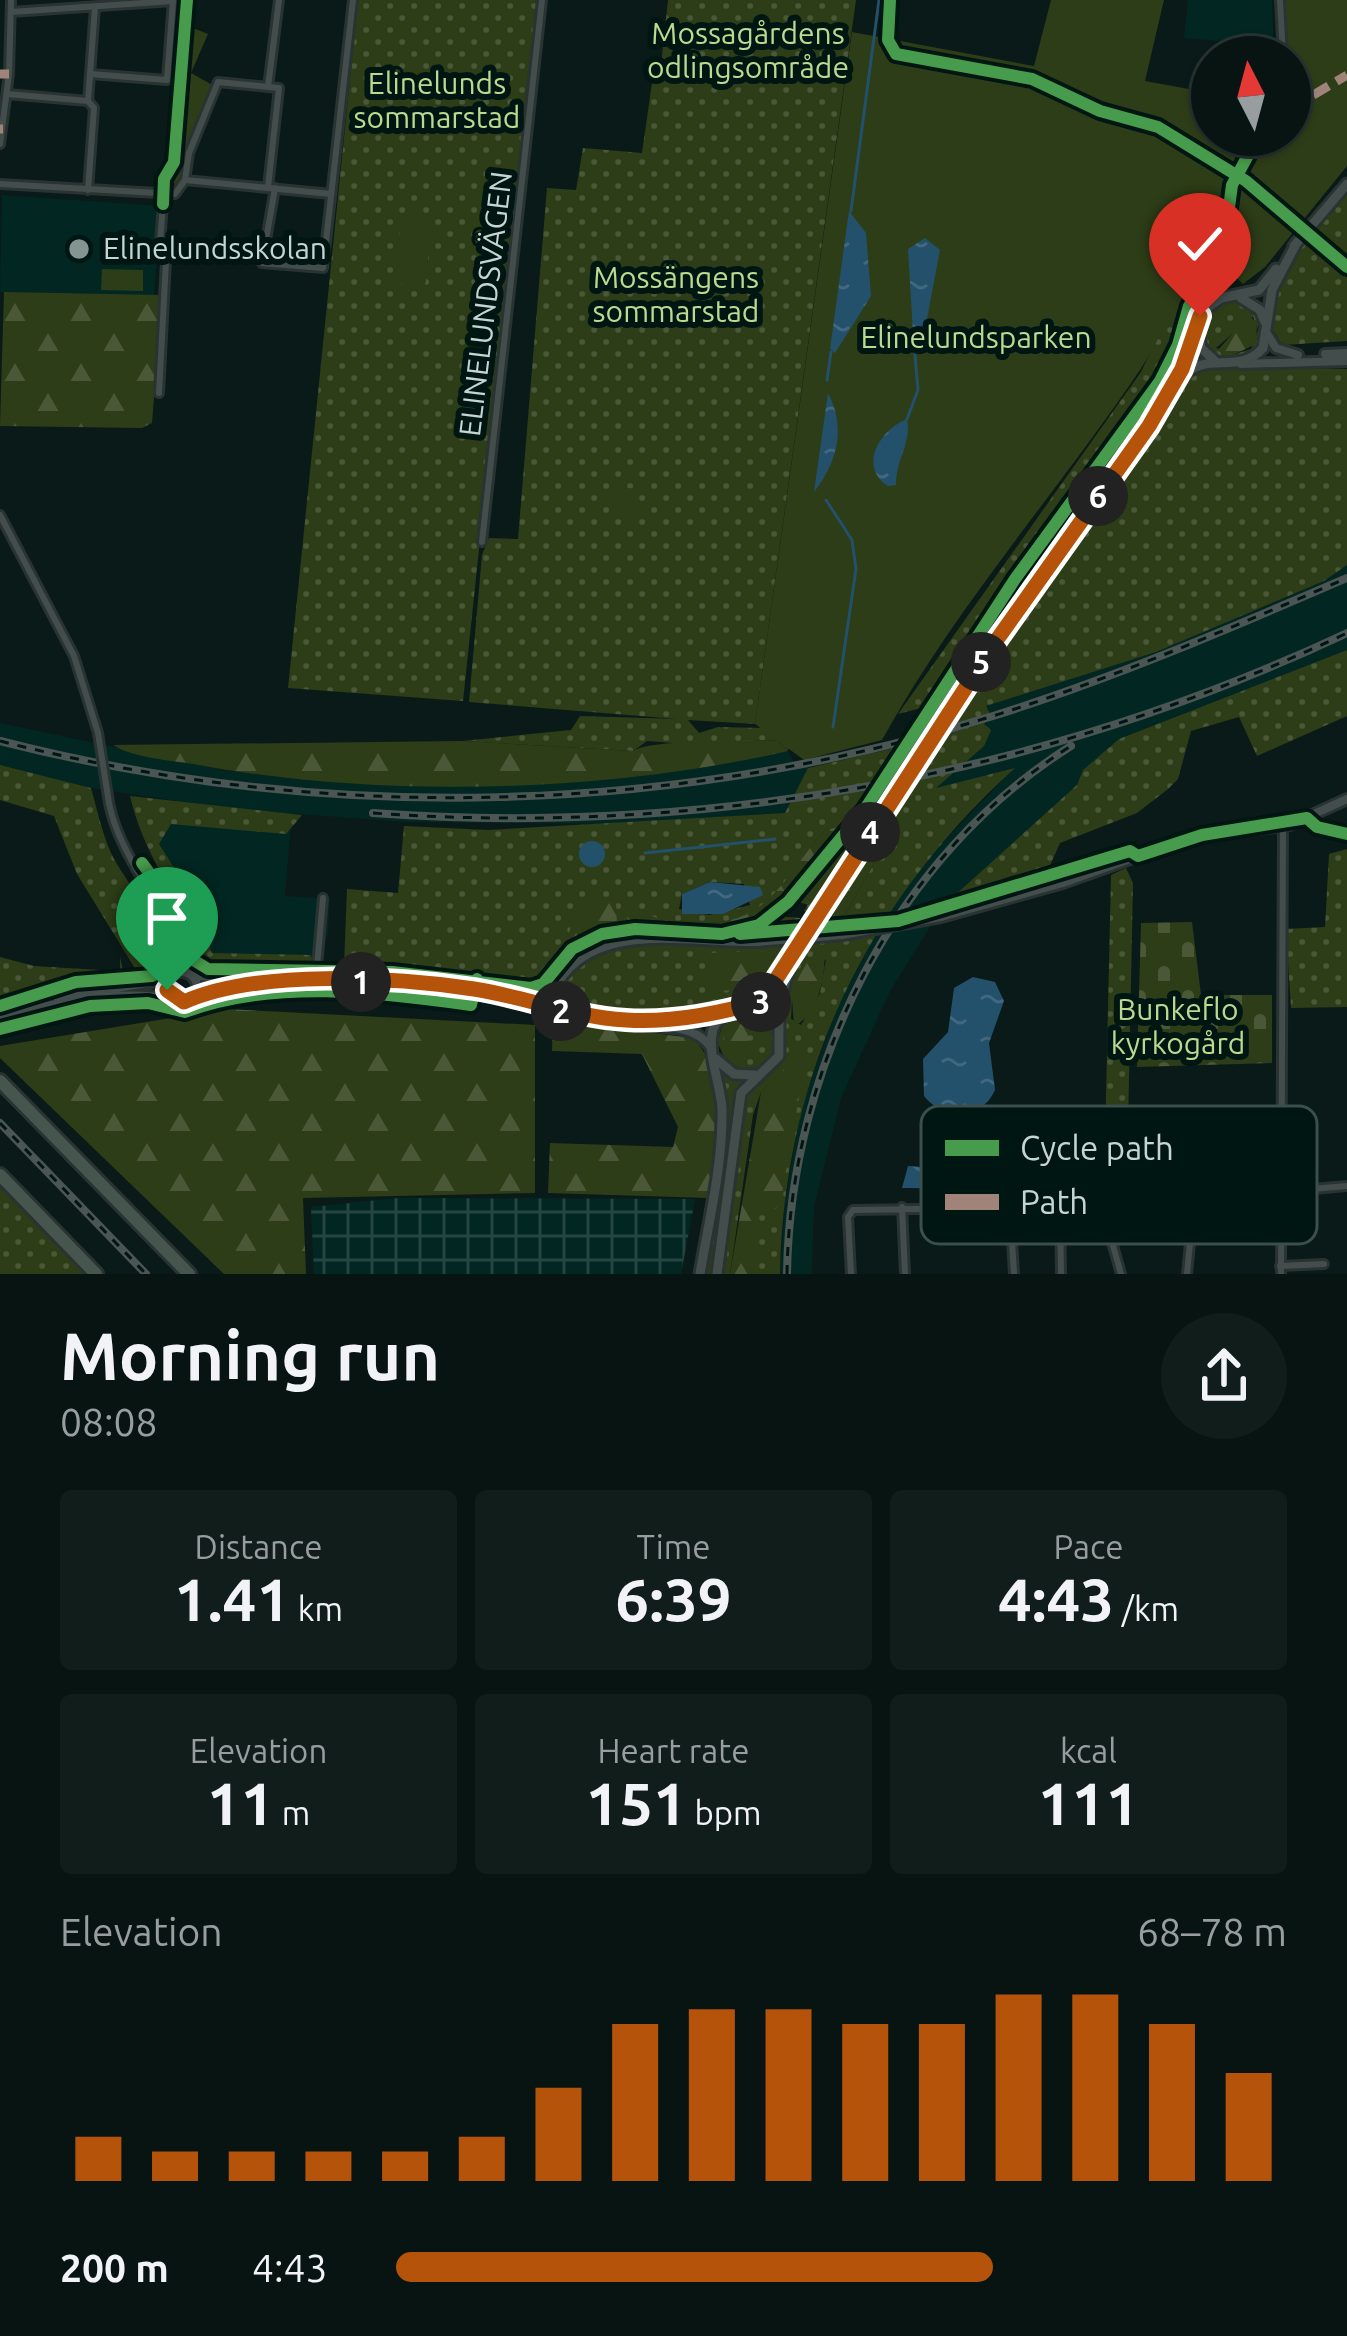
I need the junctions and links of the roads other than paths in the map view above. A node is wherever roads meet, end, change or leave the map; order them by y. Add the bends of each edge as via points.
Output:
1 (11, 0) edge
2 (279, 0) edge
3 (353, 0) edge
4 (542, 0) edge
5 (1280, 0) edge
6 (95, 7) junction
7 (11, 12) junction
8 (1282, 36) edge
9 (90, 74) junction
10 (268, 87) junction
11 (7, 94) junction
12 (88, 101) junction
13 (0, 144) edge
14 (185, 180) junction
15 (0, 184) edge
16 (1347, 184) edge
17 (272, 188) junction
18 (88, 190) junction
19 (331, 194) junction
20 (163, 204) dead end
21 (1298, 242) junction
22 (1236, 296) junction
23 (1266, 327) junction
24 (1198, 328) junction
25 (1347, 357) edge
26 (1216, 362) junction
27 (1240, 364) junction
28 (159, 393) dead end
29 (1149, 426) junction
30 (0, 515) edge
31 (482, 542) dead end
32 (1347, 799) edge
33 (1307, 818) junction
34 (1283, 826) junction
35 (1316, 827) dead end
36 (142, 881) junction
37 (323, 898) dead end
38 (808, 930) junction
39 (191, 975) junction
40 (172, 977) junction
41 (297, 981) junction
42 (316, 982) junction
43 (193, 998) junction
44 (173, 999) junction
45 (745, 1006) junction
46 (547, 1007) junction
47 (731, 1010) junction
48 (578, 1015) junction
49 (0, 1018) edge
50 (779, 1027) junction
51 (714, 1054) junction
52 (759, 1074) junction
53 (0, 1081) edge
54 (1284, 1106) edge
55 (0, 1175) edge
56 (1347, 1186) edge
57 (1317, 1189) edge
58 (902, 1207) junction
59 (921, 1207) edge
60 (1012, 1244) edge
61 (1061, 1244) edge
62 (1113, 1244) edge
63 (1190, 1244) edge
64 (1324, 1264) dead end
65 (90, 1269) edge
66 (1281, 1270) edge
67 (187, 1272) edge
68 (700, 1274) edge
69 (717, 1274) edge
70 (851, 1274) edge
71 (904, 1274) edge
72 (1014, 1274) edge
73 (1061, 1274) edge
74 (1121, 1274) edge
75 (1187, 1274) edge

1 - 7 street
2 - 10 street
3 - 19 street
4 - 31 street, ELINELUNDSVÄGEN
5 - 8 street
6 - 7 street
6 - 9 street
6 - 9 street via 173,1 166,80
7 - 11 street
9 - 12 street
10 - 14 street via 218,82
10 - 17 street via 279,88
11 - 12 street
11 - 13 street
12 - 18 street
14 - 17 street
14 - 18 street via 175,194
15 - 18 street
16 - 21 main road
17 - 19 street
17 - 19 street via 262,262 323,268
20 - 28 street
21 - 22 main road via 1259,290
21 - 23 main road via 1276,279
22 - 23 main road via 1255,304
22 - 24 main road via 1209,305
23 - 25 street via 1287,354
23 - 27 main road via 1258,354
24 - 26 main road via 1201,348
24 - 29 main road
25 - 27 street
26 - 27 main road
26 - 29 main road via 1192,367
29 - 38 main road via 996,641
30 - 36 street, bridge via 74,656 122,848
32 - 33 street
33 - 34 street
33 - 35 street
34 - 46 street, bridge via 1189,838 1063,883 842,935 596,947 568,967
34 - 54 street
36 - 39 street via 167,915
36 - 40 street via 167,928
37 - 42 street
38 - 45 main road via 770,996
38 - 50 main road via 784,982
39 - 40 street
39 - 41 street
39 - 43 street
40 - 44 street
40 - 49 street via 51,999
41 - 42 street
41 - 43 street
42 - 46 street via 474,989
43 - 44 street
44 - 49 street via 75,1000
45 - 47 main road
45 - 50 main road via 763,1009
46 - 48 street
47 - 48 street via 650,1021
47 - 51 main road via 716,1024
48 - 51 street via 693,1031
50 - 52 main road via 779,1056
51 - 52 main road via 734,1074
51 - 68 main road via 722,1128
52 - 69 main road via 741,1093
53 - 67 highway
55 - 65 highway
56 - 57 street
58 - 59 street
58 - 70 street via 853,1210
58 - 71 street
60 - 72 street
61 - 73 street
62 - 74 street
63 - 75 street
64 - 66 street

